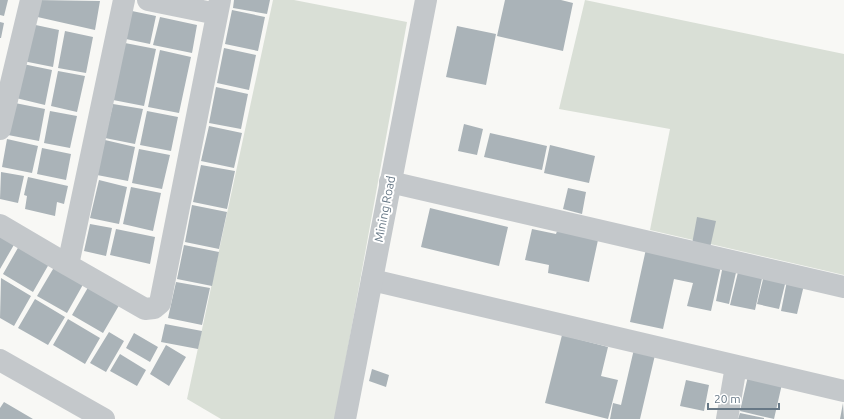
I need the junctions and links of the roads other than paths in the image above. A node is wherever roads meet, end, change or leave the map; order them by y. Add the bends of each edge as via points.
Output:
1 (31, 0) edge
2 (124, 0) edge
3 (148, 0) edge
4 (426, 0) edge
5 (218, 7) edge
6 (0, 129) edge
7 (390, 182) junction
8 (0, 225) edge
9 (68, 265) junction
10 (372, 280) junction
11 (844, 287) edge
12 (0, 360) edge
13 (736, 366) junction
14 (844, 391) edge
15 (104, 419) edge
16 (345, 419) edge
17 (727, 419) edge

1 - 6 street
2 - 9 street
3 - 5 street
4 - 7 street, Mining Road
5 - 9 street via 160,303 154,308 145,309
7 - 10 street, Mining Road
7 - 11 street
8 - 9 street
10 - 13 street
10 - 16 street, Mining Road
12 - 15 street
13 - 14 street
13 - 17 street

